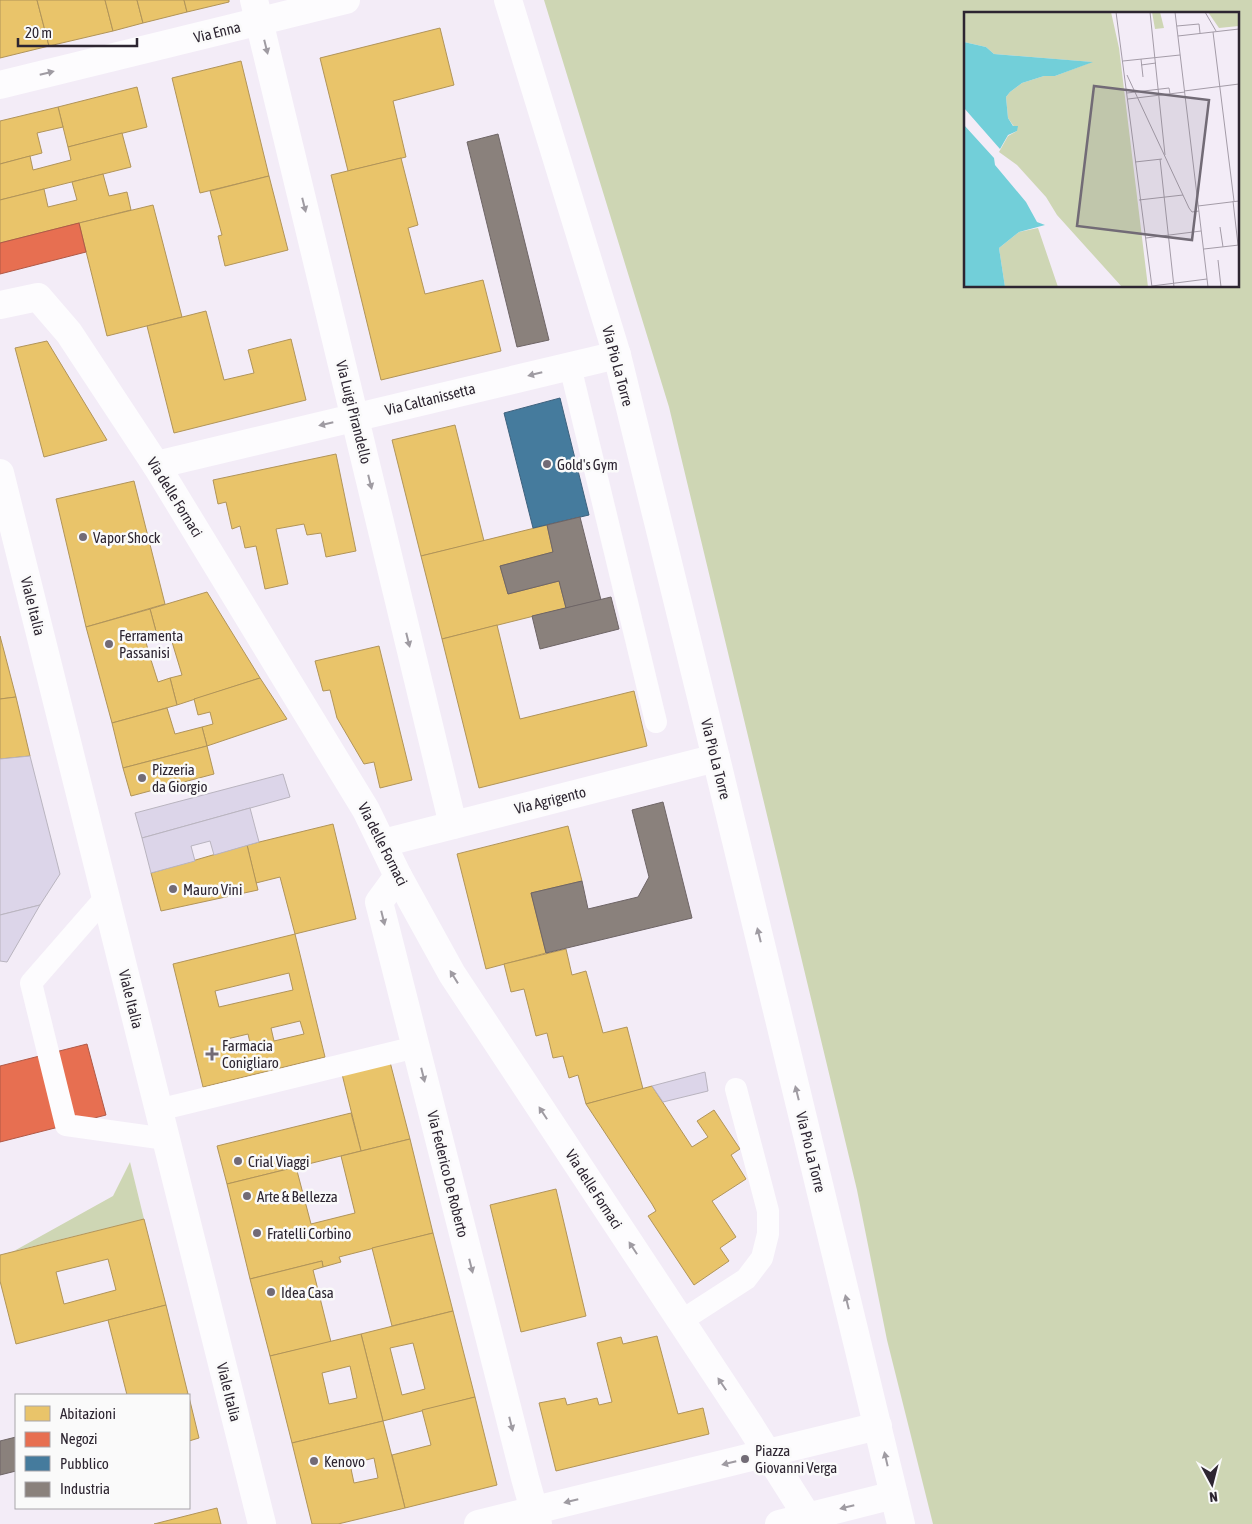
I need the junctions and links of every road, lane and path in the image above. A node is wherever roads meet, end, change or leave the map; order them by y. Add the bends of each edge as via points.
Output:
1 (346, 0) edge
2 (508, 0) edge
3 (257, 11) edge
4 (0, 85) edge
5 (0, 305) edge
6 (617, 355) junction
7 (570, 366) junction
8 (355, 418) junction
9 (156, 465) junction
10 (0, 473) edge
11 (656, 722) dead end
12 (716, 758) junction
13 (453, 825) junction
14 (383, 843) junction
15 (398, 876) junction
16 (106, 897) junction
17 (416, 1047) junction
18 (736, 1089) dead end
19 (158, 1110) junction
20 (166, 1139) junction
21 (680, 1321) junction
22 (878, 1426) junction
23 (768, 1453) junction
24 (894, 1495) junction
25 (536, 1517) edge
26 (810, 1520) edge
27 (262, 1524) edge
28 (478, 1524) edge
29 (780, 1524) edge
30 (901, 1524) edge

1 - 3 street, Via Enna
2 - 6 street, Via Pio La Torre
4 -> 3 street, Via Enna
3 -> 8 street, Via Luigi Pirandello
5 - 9 street, Via delle Fornaci via 38,297 69,333
6 - 7 street, Via Caltanissetta
6 - 12 street, Via Pio La Torre
7 -> 8 street, Via Caltanissetta
7 - 11 lane
8 -> 9 street, Via Caltanissetta
8 -> 13 street, Via Luigi Pirandello
9 - 14 street, Via delle Fornaci
10 - 16 street, Viale Italia
12 - 13 street, Via Agrigento
22 -> 12 street, Via Pio La Torre
13 - 14 street, Via Agrigento
14 - 15 street, Via delle Fornaci
15 -> 17 street, Via Federico De Roberto via 379,902
21 -> 15 street, Via delle Fornaci via 452,974
16 - 19 street, Viale Italia
16 - 20 lane via 31,982 66,1125
17 - 19 lane
17 -> 25 street, Via Federico De Roberto
18 - 21 lane via 768,1211 768,1234 762,1258 746,1279
19 - 20 street, Viale Italia
20 - 27 street, Viale Italia
23 -> 21 street, Via delle Fornaci
22 - 23 street
24 -> 22 street, Via Pio La Torre
23 -> 25 street
23 - 26 street, Via delle Fornaci
24 -> 26 street
24 - 30 street, Via Pio La Torre
25 - 28 street
26 - 29 street

